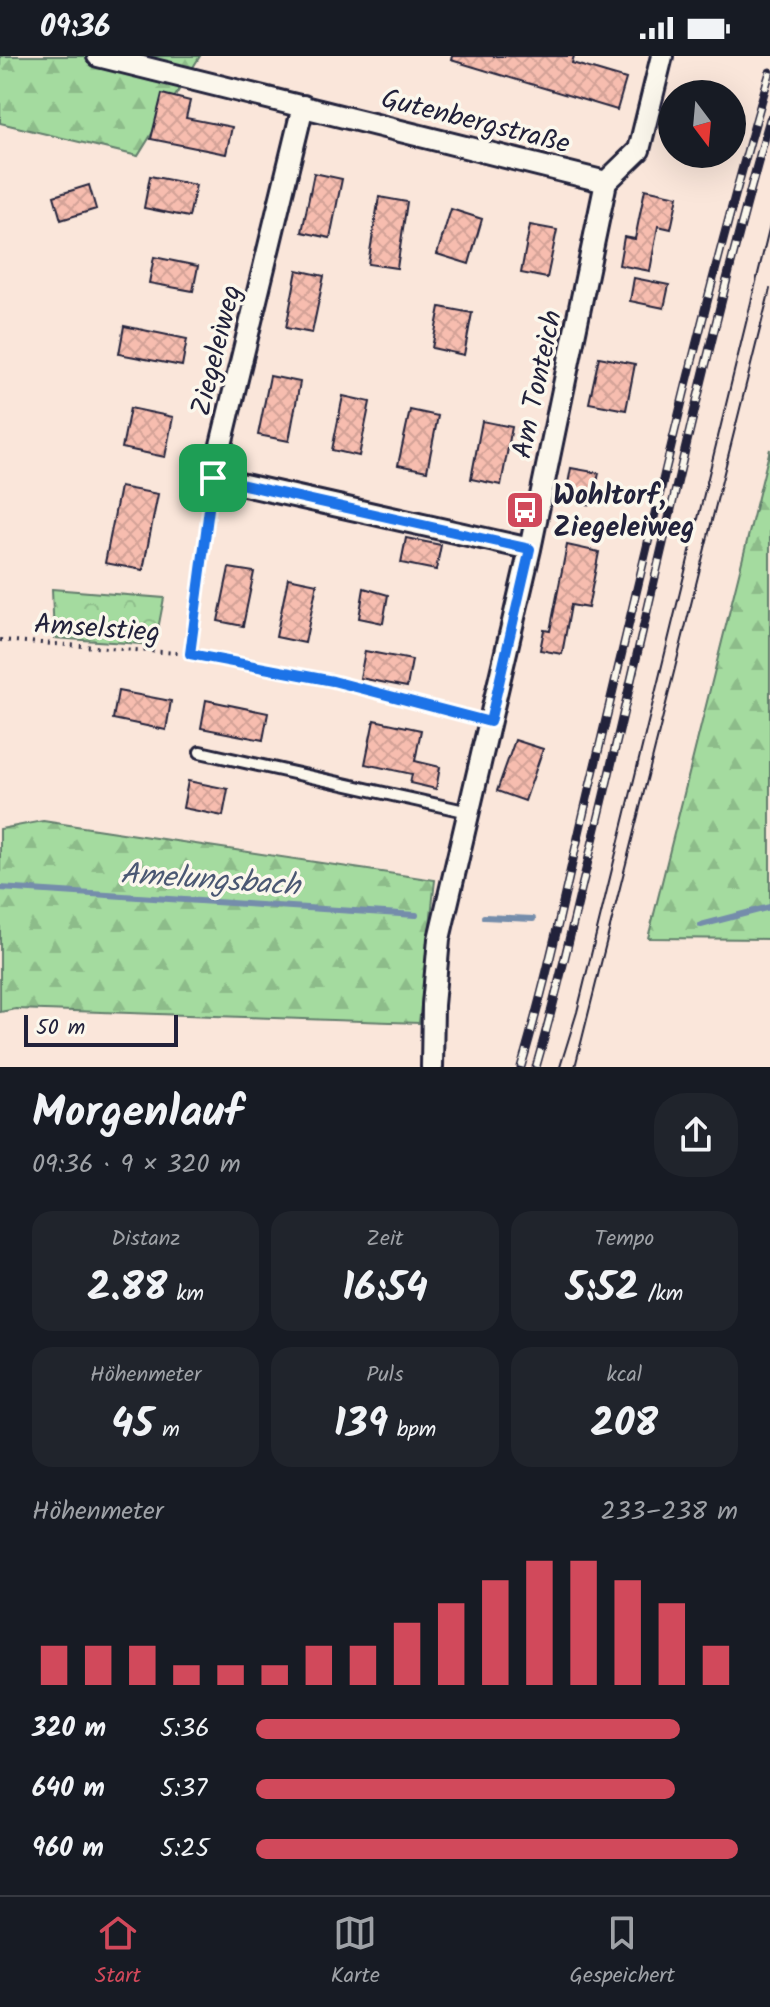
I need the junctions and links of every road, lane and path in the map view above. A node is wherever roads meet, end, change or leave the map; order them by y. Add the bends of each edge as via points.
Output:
1 (98, 56) edge
2 (662, 56) edge
3 (303, 106) junction
4 (606, 182) junction
5 (213, 478) junction
6 (530, 549) junction
7 (0, 640) edge
8 (190, 654) junction
9 (490, 722) junction
10 (200, 752) dead end
11 (469, 812) junction
12 (432, 1067) edge

1 - 3 street, Gutenbergstraße
2 - 4 street via 639,150
3 - 4 street, Gutenbergstraße
3 - 5 street, Ziegeleiweg
4 - 6 street, Am Tonteich
5 - 6 street
5 - 8 path, Amselstieg
6 - 9 street, Am Tonteich
7 - 8 path, Amselstieg
8 - 9 path, Amselstieg via 333,681
9 - 11 street, Am Tonteich
10 - 11 lane
11 - 12 street, Am Tonteich via 439,939

